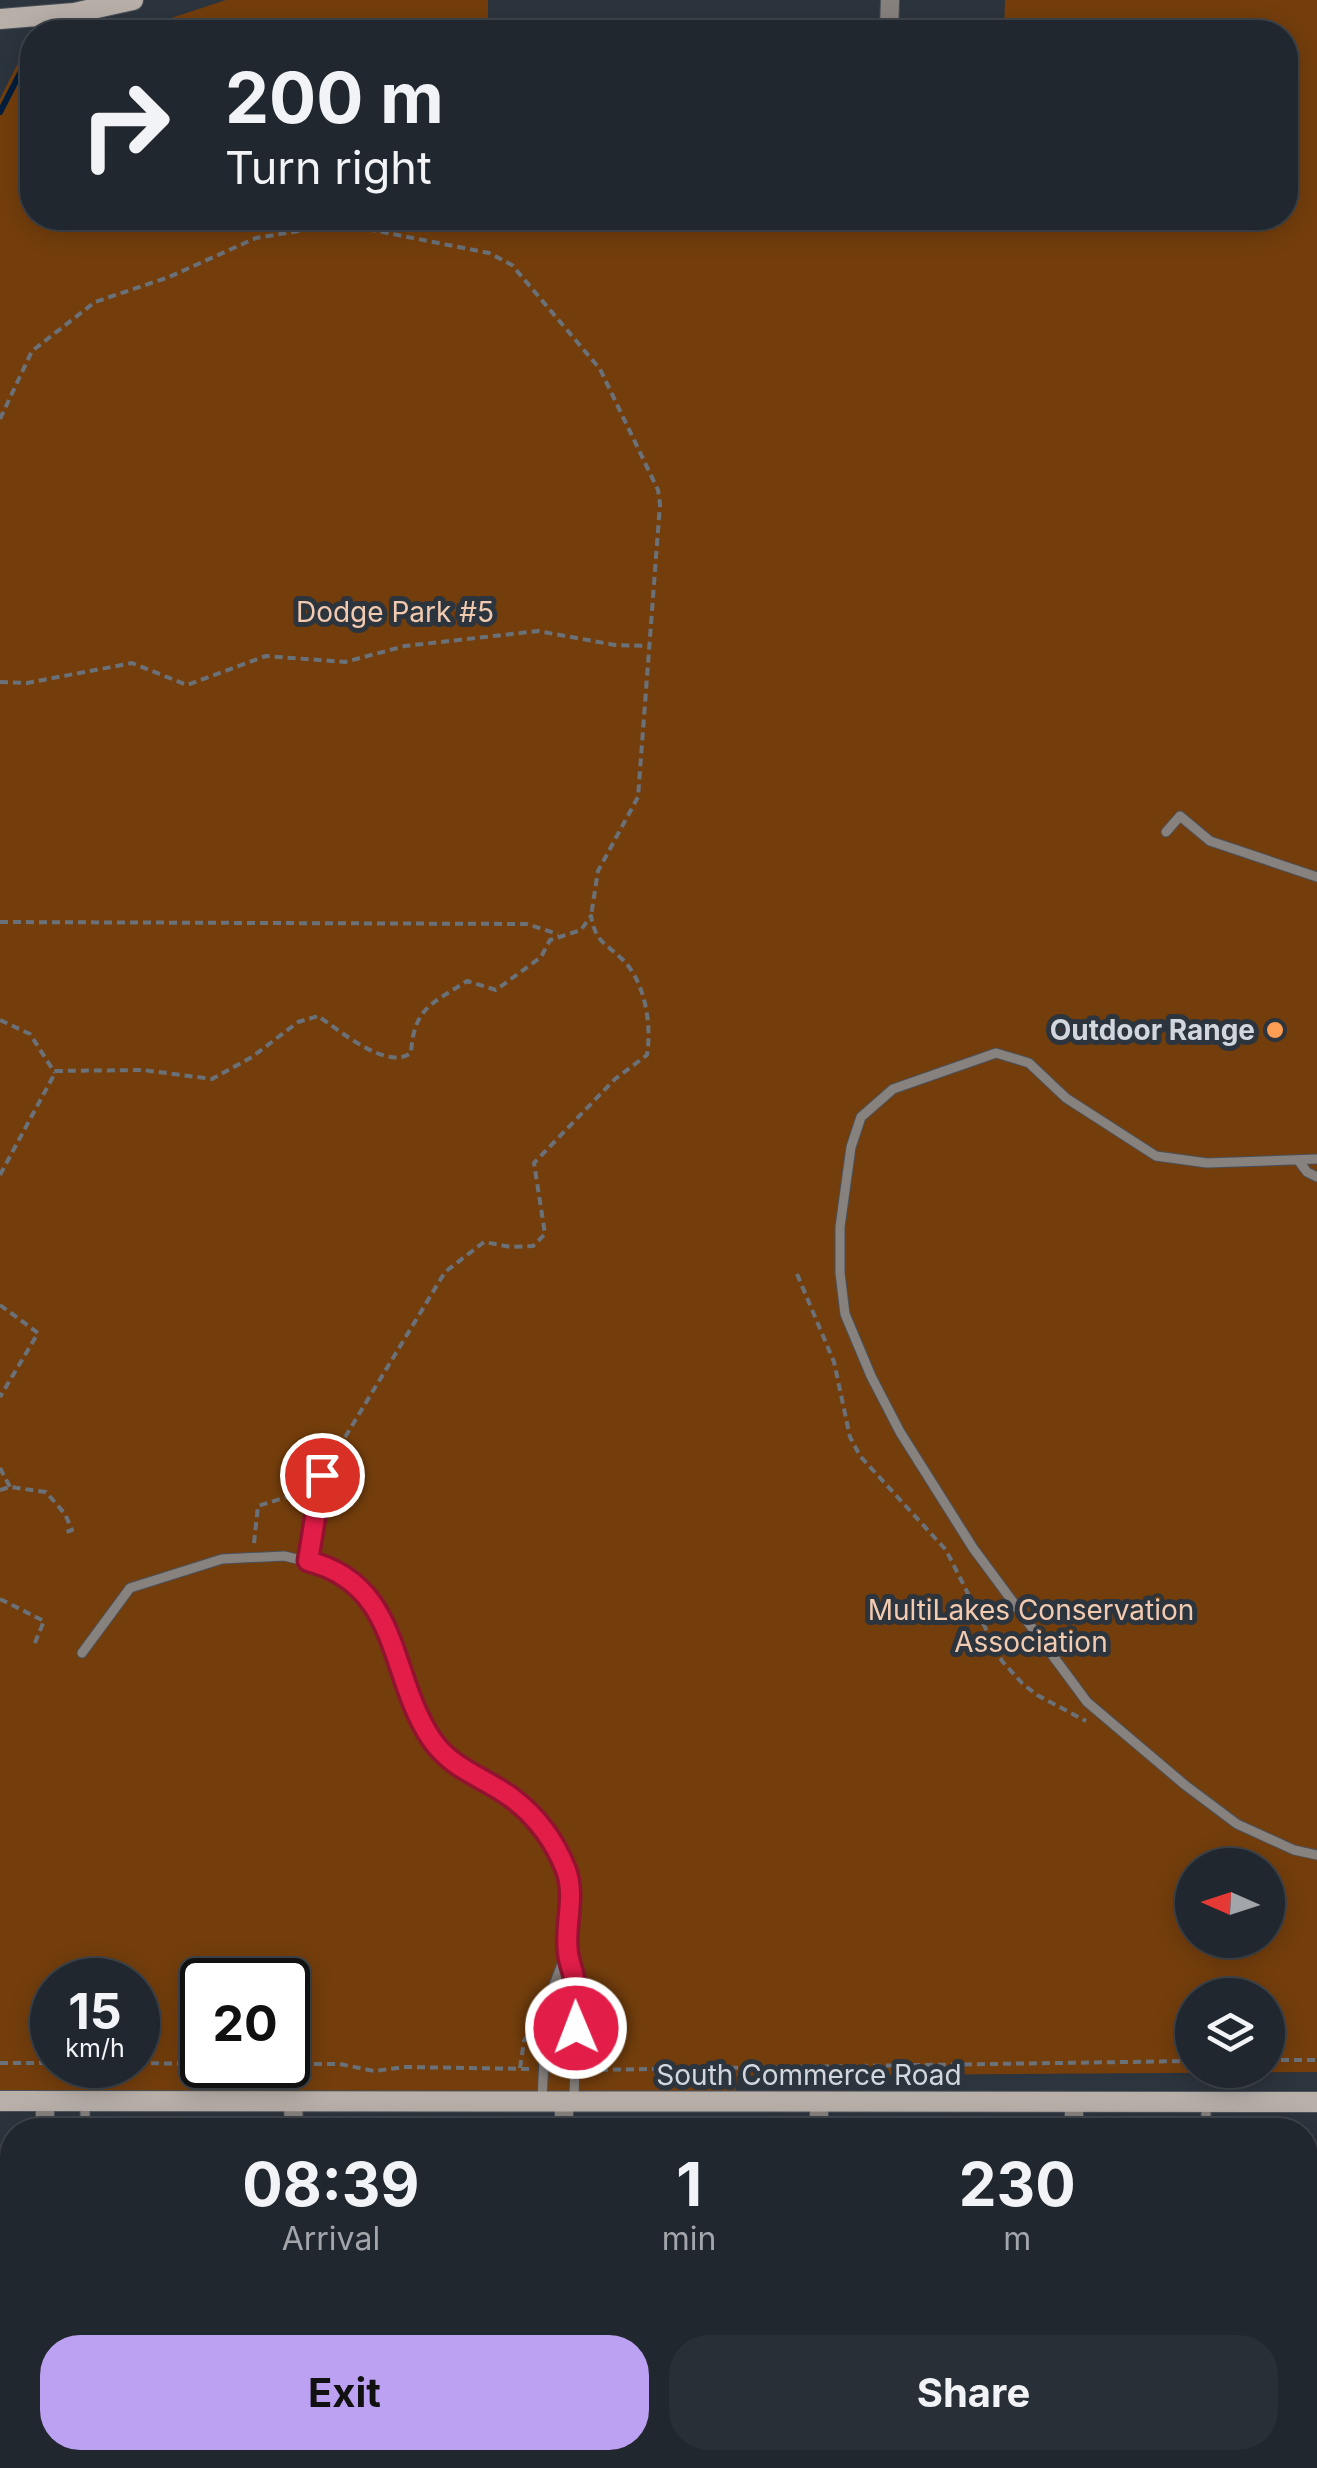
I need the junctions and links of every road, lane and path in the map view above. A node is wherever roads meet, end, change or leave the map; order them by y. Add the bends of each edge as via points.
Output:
1 (133, 0) edge
2 (0, 19) edge
3 (305, 230) edge
4 (372, 230) edge
5 (0, 419) edge
6 (650, 646) junction
7 (0, 682) edge
8 (1166, 832) dead end
9 (1317, 878) edge
10 (592, 916) junction
11 (0, 922) edge
12 (560, 935) junction
13 (0, 1020) edge
14 (55, 1073) junction
15 (1317, 1159) edge
16 (1298, 1160) junction
17 (0, 1176) edge
18 (1317, 1177) edge
19 (796, 1274) dead end
20 (0, 1305) edge
21 (0, 1397) edge
22 (0, 1468) edge
23 (322, 1475) joint
24 (10, 1487) junction
25 (0, 1490) edge
26 (318, 1502) junction
27 (63, 1533) dead end
28 (252, 1555) junction
29 (308, 1561) junction
30 (0, 1599) edge
31 (34, 1645) dead end
32 (82, 1653) dead end
33 (1091, 1724) dead end
34 (1317, 1855) edge
35 (567, 1950) junction
36 (544, 2026) junction
37 (1285, 2060) edge
38 (1317, 2060) edge
39 (1175, 2061) edge
40 (0, 2063) edge
41 (30, 2063) edge
42 (310, 2064) edge
43 (589, 2070) dead end
44 (0, 2101) edge
45 (293, 2101) junction
46 (46, 2102) junction
47 (85, 2102) junction
48 (560, 2102) junction
49 (819, 2102) junction
50 (1317, 2102) edge
51 (1074, 2103) junction
52 (1206, 2104) junction
53 (45, 2118) edge
54 (84, 2118) edge
55 (294, 2118) edge
56 (562, 2118) edge
57 (819, 2118) edge
58 (1074, 2118) edge
59 (1206, 2118) edge

1 - 2 street
3 - 5 path via 256,238 87,306 32,351
4 - 6 path via 489,253 512,265 600,369 658,490
6 - 7 path via 547,630 404,646 345,662 266,656 186,685 132,664
6 - 10 path via 638,798 598,871
8 - 9 lane via 1180,816 1210,840
10 - 12 path via 581,930
10 - 23 path via 596,937 640,982 647,1055 615,1078 534,1164 544,1234 532,1246 484,1242 448,1268
11 - 12 path via 528,924
12 - 14 path via 496,990 467,981 420,1014 404,1058 393,1060 355,1042 318,1016 298,1022 212,1079 143,1070
13 - 14 path via 30,1034
14 - 17 path
15 - 16 lane
16 - 18 lane
16 - 34 lane via 1207,1164 1156,1156 1066,1098 1029,1063 996,1053 893,1089 861,1117 840,1227 840,1273 845,1314 900,1432 973,1548 1087,1702 1237,1824
19 - 33 path via 834,1362 860,1456 946,1550 1002,1661 1022,1684
20 - 21 path via 38,1334
22 - 24 path
23 - 26 lane
24 - 25 path
24 - 27 path via 36,1488 56,1500 72,1530
26 - 28 path via 293,1494 258,1506
26 - 29 lane
28 - 29 lane
28 - 32 lane via 130,1588
29 - 35 lane via 341,1575 375,1605 412,1700 444,1756 511,1797 546,1831 568,1875
30 - 31 path via 44,1621
35 - 36 lane
35 - 48 lane via 576,1986
36 - 42 path via 532,2028 524,2041 522,2069 374,2071
36 - 48 lane
37 - 38 path
39 - 43 path
40 - 41 path
44 - 46 street, South Commerce Road
45 - 47 street, South Commerce Road
45 - 48 street, South Commerce Road
45 - 55 street
46 - 47 street, South Commerce Road
46 - 53 street
47 - 54 lane
48 - 49 street, South Commerce Road
48 - 56 street
49 - 51 street, South Commerce Road
49 - 57 street
50 - 52 street, South Commerce Road
51 - 52 street, South Commerce Road
51 - 58 street
52 - 59 lane

